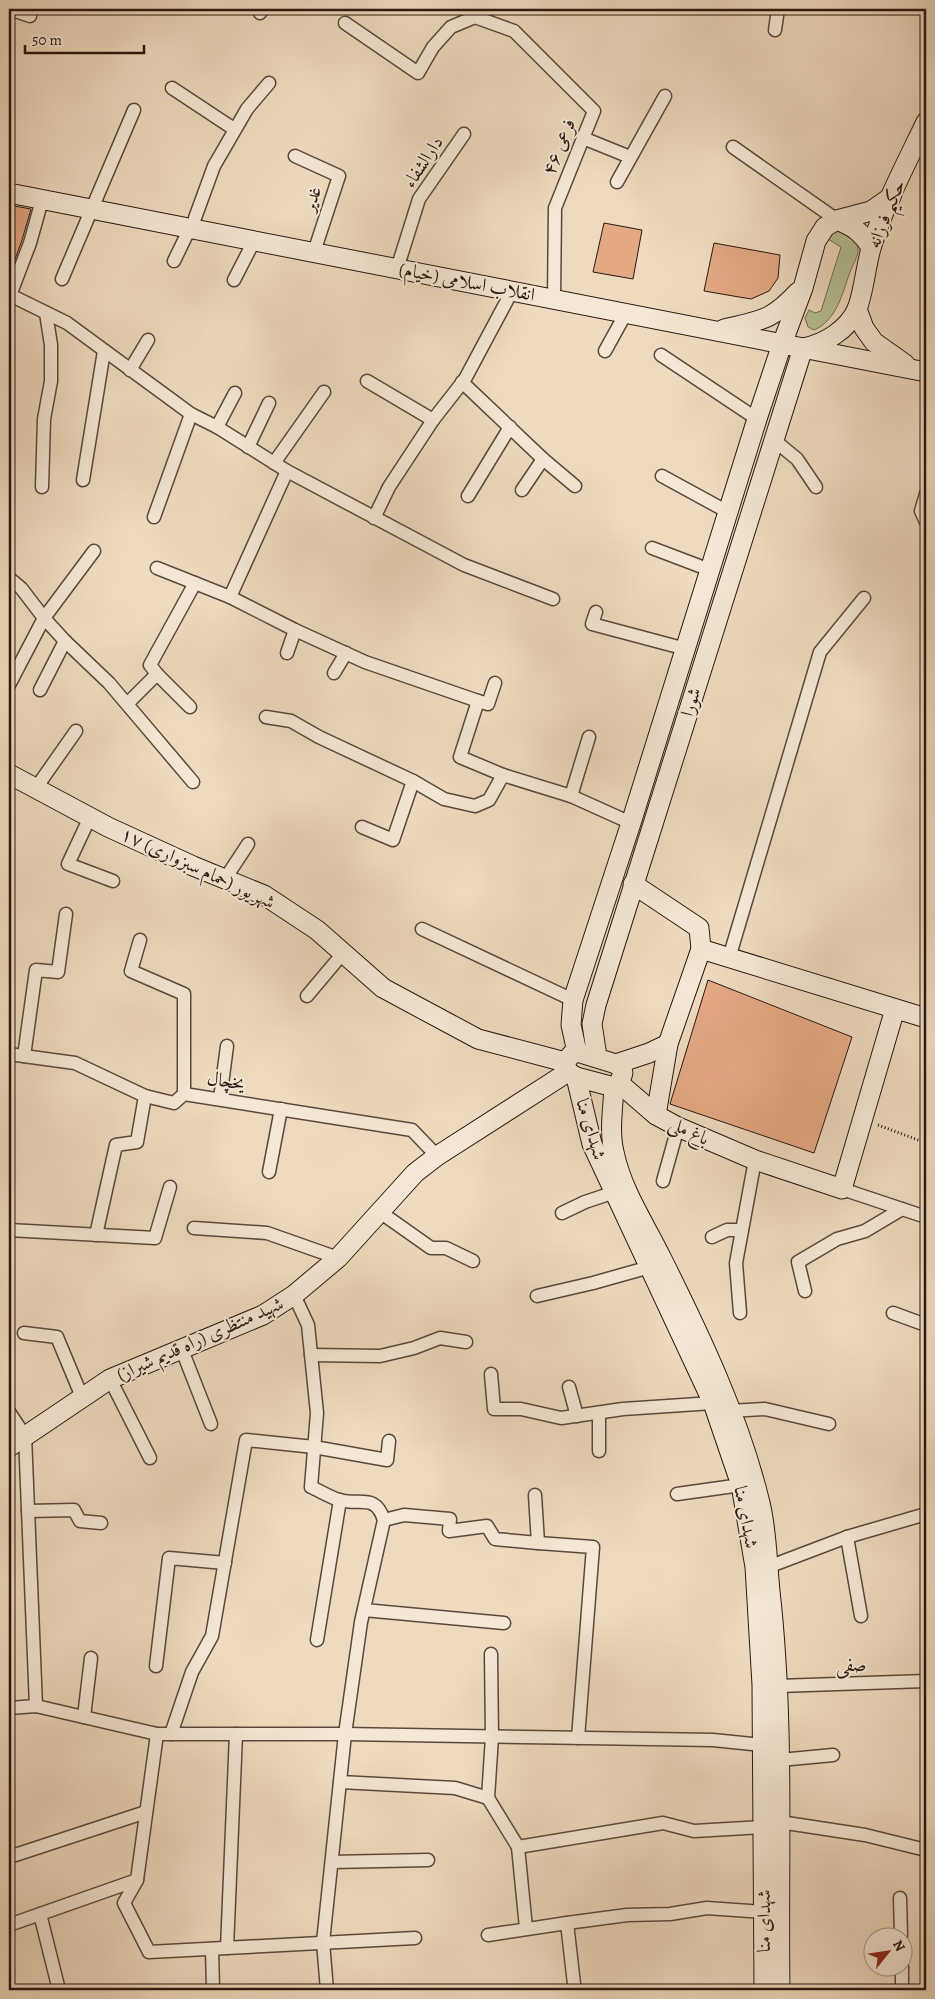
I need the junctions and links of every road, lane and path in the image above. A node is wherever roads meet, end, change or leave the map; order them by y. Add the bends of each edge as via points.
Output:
1 (9, 9) edge
2 (778, 9) edge
3 (476, 13) edge
4 (30, 16) dead end
5 (345, 23) dead end
6 (775, 30) dead end
7 (269, 82) dead end
8 (172, 88) dead end
9 (665, 96) dead end
10 (134, 110) dead end
11 (926, 122) edge
12 (234, 129) junction
13 (464, 134) dead end
14 (583, 138) junction
15 (733, 147) dead end
16 (295, 156) dead end
17 (630, 156) junction
18 (617, 182) dead end
19 (9, 193) edge
20 (891, 197) junction
21 (42, 200) junction
22 (90, 209) junction
23 (836, 220) junction
24 (192, 223) junction
25 (254, 241) junction
26 (871, 247) junction
27 (314, 252) junction
28 (174, 261) dead end
29 (397, 269) junction
30 (62, 279) dead end
31 (234, 280) dead end
32 (803, 288) junction
33 (512, 291) junction
34 (10, 297) edge
35 (554, 299) junction
36 (857, 309) junction
37 (46, 313) junction
38 (626, 313) junction
39 (716, 331) junction
40 (148, 340) dead end
41 (782, 344) junction
42 (803, 348) junction
43 (104, 351) junction
44 (605, 351) dead end
45 (661, 355) dead end
46 (130, 370) junction
47 (919, 370) edge
48 (367, 381) dead end
49 (462, 382) junction
50 (324, 392) dead end
51 (235, 393) dead end
52 (269, 403) dead end
53 (191, 414) junction
54 (757, 419) junction
55 (433, 420) junction
56 (217, 427) junction
57 (510, 427) junction
58 (774, 440) junction
59 (248, 447) junction
60 (543, 459) junction
61 (274, 463) junction
62 (287, 471) junction
63 (662, 476) dead end
64 (83, 480) dead end
65 (575, 486) dead end
66 (42, 487) dead end
67 (816, 487) dead end
68 (522, 490) dead end
69 (926, 494) edge
70 (468, 496) dead end
71 (728, 512) junction
72 (154, 517) dead end
73 (374, 518) junction
74 (926, 522) edge
75 (652, 548) dead end
76 (94, 551) dead end
77 (157, 568) dead end
78 (710, 570) junction
79 (9, 578) edge
80 (195, 582) junction
81 (230, 597) junction
82 (864, 598) dead end
83 (554, 599) dead end
84 (596, 612) dead end
85 (44, 618) junction
86 (295, 630) junction
87 (65, 641) junction
88 (686, 649) junction
89 (287, 653) dead end
90 (346, 653) junction
91 (334, 673) dead end
92 (157, 674) junction
93 (495, 683) dead end
94 (9, 685) edge
95 (40, 690) dead end
96 (478, 701) junction
97 (127, 704) junction
98 (190, 707) dead end
99 (266, 717) dead end
100 (76, 731) dead end
101 (589, 737) dead end
102 (9, 774) edge
103 (503, 775) junction
104 (413, 781) junction
105 (193, 782) dead end
106 (36, 788) junction
107 (571, 796) junction
108 (90, 817) junction
109 (631, 823) junction
110 (362, 827) dead end
111 (248, 844) dead end
112 (225, 879) junction
113 (113, 882) dead end
114 (633, 884) junction
115 (66, 914) dead end
116 (422, 929) dead end
117 (140, 940) dead end
118 (701, 949) junction
119 (344, 952) junction
120 (729, 958) junction
121 (307, 996) dead end
122 (573, 1000) junction
123 (895, 1009) junction
124 (926, 1018) edge
125 (668, 1044) junction
126 (226, 1046) dead end
127 (9, 1054) edge
128 (24, 1056) junction
129 (597, 1057) junction
130 (616, 1064) junction
131 (572, 1066) junction
132 (617, 1085) junction
133 (184, 1094) junction
134 (145, 1096) junction
135 (220, 1099) junction
136 (281, 1109) junction
137 (656, 1115) junction
138 (861, 1119) junction
139 (678, 1127) junction
140 (926, 1143) edge
141 (437, 1156) junction
142 (755, 1160) junction
143 (269, 1172) dead end
144 (663, 1181) dead end
145 (170, 1187) dead end
146 (842, 1189) junction
147 (620, 1190) junction
148 (902, 1208) junction
149 (380, 1212) junction
150 (562, 1213) dead end
151 (926, 1217) edge
152 (194, 1228) dead end
153 (9, 1230) edge
154 (742, 1230) junction
155 (96, 1235) junction
156 (712, 1237) dead end
157 (338, 1258) junction
158 (473, 1260) dead end
159 (650, 1267) junction
160 (805, 1291) dead end
161 (294, 1295) junction
162 (537, 1296) dead end
163 (740, 1313) dead end
164 (893, 1313) dead end
165 (926, 1325) edge
166 (24, 1333) dead end
167 (466, 1342) dead end
168 (182, 1350) junction
169 (311, 1355) junction
170 (491, 1374) dead end
171 (110, 1379) junction
172 (569, 1387) dead end
173 (82, 1397) junction
174 (721, 1407) junction
175 (9, 1412) edge
176 (599, 1413) junction
177 (577, 1416) junction
178 (211, 1424) dead end
179 (829, 1424) dead end
180 (25, 1436) junction
181 (389, 1441) dead end
182 (9, 1447) edge
183 (314, 1447) junction
184 (599, 1451) dead end
185 (150, 1458) dead end
186 (741, 1484) junction
187 (677, 1494) dead end
188 (535, 1495) dead end
189 (340, 1500) junction
190 (28, 1512) junction
191 (926, 1514) edge
192 (384, 1520) junction
193 (101, 1523) dead end
194 (847, 1537) junction
195 (538, 1543) junction
196 (225, 1563) junction
197 (768, 1567) junction
198 (364, 1610) junction
199 (861, 1616) dead end
200 (504, 1623) dead end
201 (317, 1640) dead end
202 (491, 1654) dead end
203 (90, 1658) dead end
204 (156, 1666) dead end
205 (926, 1681) edge
206 (770, 1686) junction
207 (36, 1706) junction
208 (9, 1708) edge
209 (84, 1717) junction
210 (157, 1734) junction
211 (171, 1734) junction
212 (236, 1734) junction
213 (345, 1734) junction
214 (492, 1737) junction
215 (578, 1738) junction
216 (762, 1746) junction
217 (832, 1755) dead end
218 (780, 1760) junction
219 (340, 1782) junction
220 (488, 1798) junction
221 (146, 1812) junction
222 (772, 1825) junction
223 (518, 1847) junction
224 (926, 1850) edge
225 (9, 1857) edge
226 (428, 1860) dead end
227 (332, 1862) junction
228 (137, 1880) junction
229 (900, 1898) dead end
230 (764, 1912) junction
231 (40, 1914) junction
232 (567, 1923) junction
233 (9, 1925) edge
234 (901, 1926) edge
235 (526, 1928) junction
236 (488, 1935) dead end
237 (415, 1938) dead end
238 (323, 1942) junction
239 (226, 1948) junction
240 (212, 1949) junction
241 (902, 1976) edge
242 (574, 1984) dead end
243 (59, 1990) edge
244 (214, 1990) edge
245 (327, 1990) edge
246 (764, 1990) edge
247 (780, 1990) edge
248 (902, 1990) edge

1 - 4 street
2 - 6 street
3 - 5 street via 451,27 418,73
3 - 14 street, فرعی ۴۶ via 514,31 594,111
7 - 12 street
8 - 12 street
9 - 17 street
10 - 22 street
11 - 20 street, حکیم فرزانه
12 - 24 street via 214,166
13 - 29 street, دارالشفاء via 419,198
14 - 17 street
14 - 35 street, فرعی ۴۶ via 555,208
15 - 23 street
16 - 27 street, غدیر via 339,176
17 - 18 street
19 - 21 street, انقلاب اسلامی (خیام)
20 - 23 street via 871,211
20 - 26 street, حکیم فرزانه
21 - 22 street, انقلاب اسلامی (خیام)
21 - 34 street
22 - 24 street, انقلاب اسلامی (خیام)
22 - 30 street
23 - 26 street via 855,227
23 - 32 street, شورا via 825,227 816,242
24 - 25 street, انقلاب اسلامی (خیام)
24 - 28 street
25 - 27 street, انقلاب اسلامی (خیام)
25 - 31 street
26 - 36 street, حکیم فرزانه
27 - 29 street, انقلاب اسلامی (خیام)
29 - 33 street, انقلاب اسلامی (خیام)
32 - 39 street via 779,311 764,320
32 - 41 street, شورا
33 - 35 street, انقلاب اسلامی (خیام)
33 - 49 street
34 - 37 street
35 - 38 street, انقلاب اسلامی (خیام)
36 - 42 street via 833,336 818,345
36 - 47 street via 874,342
37 - 43 street via 67,323
37 - 66 street via 51,345 51,381 44,419
38 - 39 street, انقلاب اسلامی (خیام)
38 - 44 street
39 - 41 street, انقلاب اسلامی (خیام)
40 - 46 street
41 - 42 street, انقلاب اسلامی (خیام)
41 - 54 street, شورا
42 - 47 street, انقلاب اسلامی (خیام)
42 - 58 street, شورا
43 - 46 street
43 - 64 street
45 - 54 street
46 - 53 street
48 - 55 street
49 - 55 street
49 - 57 street
50 - 61 street
51 - 56 street
52 - 59 street
53 - 56 street
53 - 72 street
54 - 71 street, شورا
55 - 73 street via 389,487
56 - 59 street
57 - 60 street
57 - 70 street
58 - 67 street via 797,459
58 - 114 street, شورا
59 - 61 street
60 - 65 street
60 - 68 street
61 - 62 street
62 - 73 street
62 - 81 street
63 - 71 street
69 - 74 street via 921,511
71 - 78 street, شورا
73 - 83 street via 464,565
75 - 78 street
76 - 85 street
77 - 80 street
78 - 88 street, شورا
79 - 85 street
80 - 81 street
80 - 92 street via 150,665
81 - 86 street
82 - 120 street via 820,652
84 - 88 street via 592,624
85 - 87 street
85 - 94 street
86 - 89 street
86 - 90 street
87 - 95 street
87 - 97 street
88 - 109 street, شورا
90 - 91 street
90 - 96 street
92 - 97 street
92 - 98 street
93 - 96 street via 488,704
96 - 103 street via 460,757
97 - 105 street
99 - 104 street via 291,721
100 - 106 street
101 - 107 street
102 - 106 street, ۱۷ شهریور (حمام سبزواری)
103 - 104 street via 489,800 475,806 444,799
103 - 107 street
104 - 110 street via 393,840
106 - 108 street, ۱۷ شهریور (حمام سبزواری)
107 - 109 street
108 - 112 street, ۱۷ شهریور (حمام سبزواری)
108 - 113 street via 68,864
109 - 122 street, شورا
111 - 112 street
112 - 119 street, ۱۷ شهریور (حمام سبزواری) via 264,895
114 - 118 street via 699,928
114 - 129 street, شورا via 592,1024
115 - 128 street via 58,972 36,970
116 - 122 street
117 - 133 street via 131,971 184,994
118 - 120 street
118 - 125 street, باغ ملی
119 - 121 street
119 - 131 street, ۱۷ شهریور (حمام سبزواری) via 383,988 478,1039
120 - 123 street
122 - 131 street, شورا
123 - 124 street
123 - 138 street
125 - 130 street
125 - 137 street, باغ ملی
126 - 135 street
127 - 128 street, یخچال
128 - 134 street, یخچال via 75,1063
129 - 130 street
129 - 131 street
130 - 132 street, شهدای منا via 623,1073
131 - 132 street
131 - 141 street, شهید منتظری (راه قدیم شیراز)
131 - 147 street, شهدای منا via 592,1144
132 - 137 street
132 - 147 street, شهدای منا via 612,1119 613,1151
133 - 134 street, یخچال via 174,1103
133 - 135 street, یخچال
134 - 155 street via 137,1142 116,1145
135 - 136 street, یخچال
136 - 141 street, یخچال via 412,1130
136 - 143 street
137 - 139 street, باغ ملی
138 - 140 path
138 - 146 street
139 - 142 street, باغ ملی
139 - 144 street
141 - 149 street, شهید منتظری (راه قدیم شیراز) via 415,1173
142 - 146 street, باغ ملی
142 - 154 street
145 - 155 street via 155,1238
146 - 148 street
147 - 150 street
147 - 159 street, شهدای منا
147 - 174 street, شهدای منا via 689,1315
148 - 151 street
148 - 160 street via 865,1231 837,1239 798,1262
149 - 157 street, شهید منتظری (راه قدیم شیراز)
149 - 158 street via 431,1248 446,1248
152 - 157 street via 267,1233
153 - 155 street
154 - 156 street via 727,1230
154 - 163 street via 736,1263
157 - 161 street, شهید منتظری (راه قدیم شیراز)
159 - 162 street
159 - 174 street, شهدای منا
161 - 168 street, شهید منتظری (راه قدیم شیراز) via 263,1315
161 - 169 street via 308,1325
164 - 165 street
166 - 173 street via 57,1337
167 - 169 street via 440,1338 380,1356
168 - 171 street, شهید منتظری (راه قدیم شیراز)
168 - 178 street
169 - 183 street via 317,1413
170 - 177 street via 494,1409 521,1409 561,1418
171 - 173 street, شهید منتظری (راه قدیم شیراز)
171 - 185 street
172 - 177 street
173 - 180 street, شهید منتظری (راه قدیم شیراز)
174 - 176 street
174 - 179 street via 765,1410
174 - 186 street, شهدای منا
174 - 197 street, شهدای منا via 744,1450 760,1504
175 - 180 street
176 - 177 street
176 - 184 street
180 - 182 street, شهید منتظری (راه قدیم شیراز)
180 - 190 street
181 - 183 street via 386,1460
183 - 189 street via 311,1486
183 - 196 street via 246,1440
186 - 187 street
186 - 206 street, شهدای منا
188 - 195 street
189 - 192 street via 373,1503 381,1509
189 - 201 street
190 - 193 street via 74,1510 80,1521
190 - 207 street
191 - 194 street
192 - 195 street via 404,1515 450,1519 449,1531 487,1526 495,1539
192 - 198 street
194 - 197 street
194 - 199 street
195 - 215 street via 593,1547
196 - 204 street via 169,1558
196 - 211 street via 212,1636 192,1672
197 - 206 street, شهدای منا via 774,1626
198 - 200 street
198 - 213 street
202 - 214 street
203 - 209 street
205 - 206 street, صفی
206 - 216 street, شهدای منا
206 - 218 street, شهدای منا
207 - 208 street
207 - 209 street
209 - 210 street
210 - 211 street
210 - 221 street
211 - 212 street
212 - 213 street
212 - 239 street
213 - 214 street
213 - 219 street
214 - 215 street
214 - 220 street
215 - 216 street via 713,1740
216 - 222 street, شهدای منا
217 - 218 street
218 - 222 street, شهدای منا
219 - 220 street via 455,1788
219 - 227 street
220 - 223 street
221 - 225 street
221 - 228 street
222 - 223 street via 694,1831 663,1823
222 - 224 street via 865,1835
222 - 230 street, شهدای منا
222 - 247 street, شهدای منا
223 - 235 street
226 - 227 street
227 - 238 street
228 - 231 street
228 - 240 street via 124,1903 149,1952
229 - 234 street
230 - 232 street via 706,1908
230 - 246 street, شهدای منا
231 - 233 street
231 - 243 street
232 - 235 street
232 - 242 street
235 - 236 street
237 - 238 street
238 - 239 street
238 - 245 street
239 - 240 street
240 - 244 street
241 - 248 street

